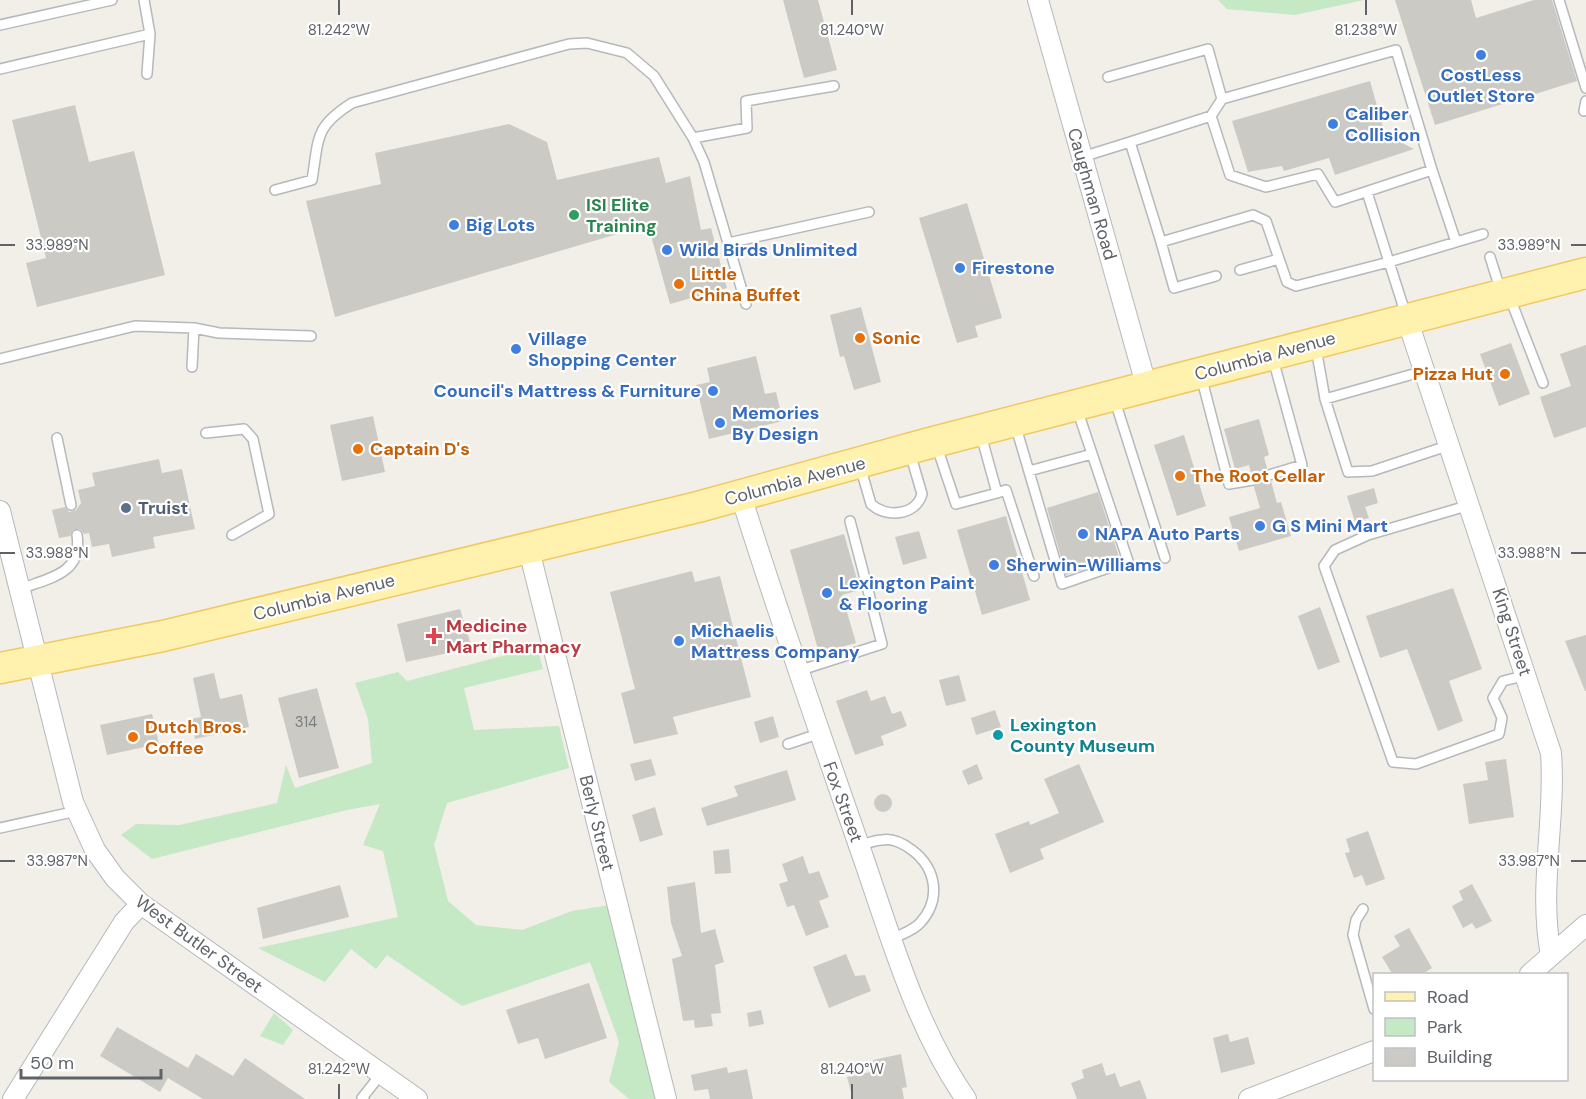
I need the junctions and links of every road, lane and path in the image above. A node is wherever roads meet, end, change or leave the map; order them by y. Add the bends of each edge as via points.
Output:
1 (112, 0) edge
2 (144, 0) edge
3 (1038, 0) edge
4 (1559, 0) edge
5 (0, 25) edge
6 (150, 34) junction
7 (0, 69) edge
8 (147, 74) dead end
9 (1108, 77) dead end
10 (834, 86) dead end
11 (1586, 88) edge
12 (1222, 99) junction
13 (1211, 116) junction
14 (693, 138) junction
15 (1130, 142) junction
16 (1082, 157) junction
17 (1432, 170) junction
18 (275, 190) dead end
19 (1367, 192) junction
20 (869, 212) dead end
21 (1483, 234) dead end
22 (1161, 242) junction
23 (728, 243) junction
24 (1455, 243) junction
25 (1490, 257) dead end
26 (1279, 258) junction
27 (1389, 262) junction
28 (1240, 270) dead end
29 (1586, 273) edge
30 (1216, 276) dead end
31 (1505, 293) junction
32 (746, 304) dead end
33 (1407, 319) junction
34 (194, 328) junction
35 (310, 336) dead end
36 (1315, 344) junction
37 (1272, 355) junction
38 (0, 359) edge
39 (192, 367) dead end
40 (1425, 370) junction
41 (1201, 374) junction
42 (1543, 383) dead end
43 (1147, 388) junction
44 (1114, 396) junction
45 (1325, 399) junction
46 (1076, 406) junction
47 (1014, 422) junction
48 (980, 430) junction
49 (206, 433) dead end
50 (57, 438) dead end
51 (1450, 445) junction
52 (922, 446) junction
53 (1092, 454) junction
54 (860, 463) junction
55 (1029, 471) junction
56 (1269, 475) dead end
57 (1253, 480) dead end
58 (997, 493) junction
59 (741, 496) junction
60 (1470, 505) junction
61 (71, 506) dead end
62 (0, 511) edge
63 (850, 521) dead end
64 (77, 535) dead end
65 (232, 535) dead end
66 (528, 546) junction
67 (1165, 558) dead end
68 (1034, 576) dead end
69 (20, 589) junction
70 (37, 660) junction
71 (0, 668) edge
72 (798, 671) junction
73 (1527, 675) junction
74 (818, 734) junction
75 (788, 744) dead end
76 (77, 811) junction
77 (0, 828) edge
78 (859, 846) junction
79 (141, 904) junction
80 (1363, 909) dead end
81 (1586, 925) edge
82 (892, 939) junction
83 (1551, 955) junction
84 (1532, 973) edge
85 (1373, 1005) edge
86 (1373, 1051) edge
87 (381, 1074) junction
88 (13, 1099) edge
89 (364, 1099) edge
90 (417, 1099) edge
91 (666, 1099) edge
92 (966, 1099) edge
93 (1249, 1099) edge

1 - 5 lane
2 - 6 lane
3 - 16 street, Caughman Road
4 - 11 lane
6 - 7 lane
6 - 8 lane
9 - 12 lane via 1208,49
10 - 14 lane via 746,101 747,128
12 - 13 lane
12 - 17 lane via 1396,50
13 - 15 lane
13 - 19 lane via 1230,175 1266,187 1318,174 1335,202
14 - 18 lane via 654,76 641,63 607,46 569,44 352,103 322,127 312,180
14 - 23 lane
15 - 16 lane
15 - 22 lane
16 - 43 street, Caughman Road
17 - 19 lane
17 - 24 lane
19 - 27 lane
20 - 23 lane
21 - 24 lane
22 - 26 lane via 1253,215 1266,221
22 - 30 lane via 1174,288
23 - 32 lane
24 - 27 lane
25 - 31 lane
26 - 27 lane via 1287,282 1296,286
26 - 28 lane
27 - 33 lane
29 - 31 main road, Columbia Avenue
31 - 33 main road, Columbia Avenue
31 - 42 lane
33 - 36 main road, Columbia Avenue
33 - 40 street, King Street
34 - 35 lane via 219,333
34 - 38 lane via 135,326
34 - 39 lane
36 - 37 main road, Columbia Avenue
36 - 45 lane
37 - 41 main road, Columbia Avenue
37 - 56 lane via 1302,465
40 - 45 lane
40 - 51 street, King Street
41 - 43 main road, Columbia Avenue
41 - 57 lane via 1229,484
43 - 44 main road, Columbia Avenue
44 - 46 main road, Columbia Avenue
44 - 67 lane
45 - 51 lane via 1348,472 1372,471
46 - 47 main road, Columbia Avenue
46 - 53 lane
47 - 48 main road, Columbia Avenue
47 - 55 lane
48 - 52 main road, Columbia Avenue
48 - 58 lane
49 - 65 lane via 244,429 252,439 269,514
50 - 61 lane
51 - 60 street, King Street
52 - 54 main road, Columbia Avenue
52 - 54 lane via 922,494 915,506 897,513 885,513 871,504
52 - 58 lane via 956,504
53 - 55 lane
53 - 55 lane via 1128,561 1062,584
54 - 59 main road, Columbia Avenue
58 - 68 lane via 1006,490
59 - 66 main road, Columbia Avenue
59 - 72 street, Fox Street
60 - 73 street, King Street
60 - 73 lane via 1368,535 1335,549 1324,566 1393,762 1416,764 1499,734 1502,718 1493,698 1503,681
62 - 69 street, West Butler Street
63 - 72 lane via 882,644
64 - 69 lane via 79,549 70,567
66 - 70 main road, Columbia Avenue via 163,636
66 - 91 street, Berly Street
69 - 70 street, West Butler Street
70 - 71 main road, Columbia Avenue
70 - 76 street, West Butler Street
72 - 74 street, Fox Street
73 - 83 street, King Street via 1551,753 1553,783 1545,903
74 - 75 lane
74 - 78 street, Fox Street
76 - 77 lane
76 - 79 street, West Butler Street via 95,850
78 - 82 street, Fox Street
78 - 82 lane via 882,839 894,841 915,853 932,873 934,889 928,911 911,930
79 - 87 street, West Butler Street
79 - 88 street via 124,922
80 - 85 lane via 1353,935
81 - 83 street
82 - 92 street, Fox Street via 940,1059
83 - 84 street
86 - 93 street
87 - 89 lane
87 - 90 street, West Butler Street

